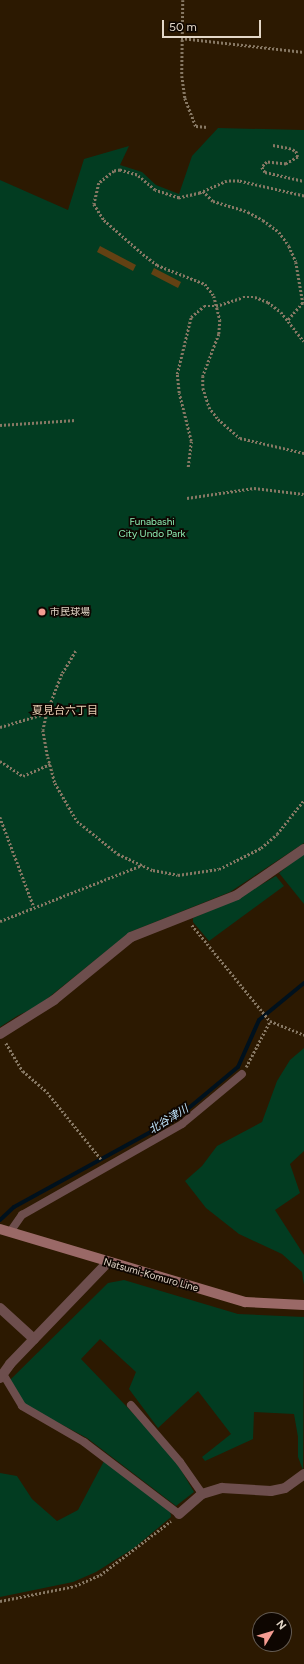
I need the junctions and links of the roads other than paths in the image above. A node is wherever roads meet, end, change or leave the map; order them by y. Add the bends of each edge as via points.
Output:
1 (304, 849) edge
2 (0, 1034) edge
3 (242, 1074) road end
4 (0, 1229) edge
5 (10, 1232) junction
6 (108, 1262) junction
7 (304, 1304) edge
8 (0, 1308) edge
9 (34, 1339) junction
10 (2, 1376) edge
11 (131, 1405) dead end
12 (304, 1474) edge
13 (202, 1494) junction
14 (179, 1514) joint

1 - 2 street via 237,895 131,937 54,1000
3 - 5 lane via 182,1124 22,1215
4 - 5 main road, Natsumi-Komuro Line
5 - 6 main road, Natsumi-Komuro Line
6 - 7 main road, Natsumi-Komuro Line via 245,1302
6 - 9 street
8 - 9 street
9 - 10 street
10 - 14 lane via 22,1406 84,1442
11 - 13 lane via 180,1462
12 - 13 street via 285,1488 271,1492 222,1488
13 - 14 street

